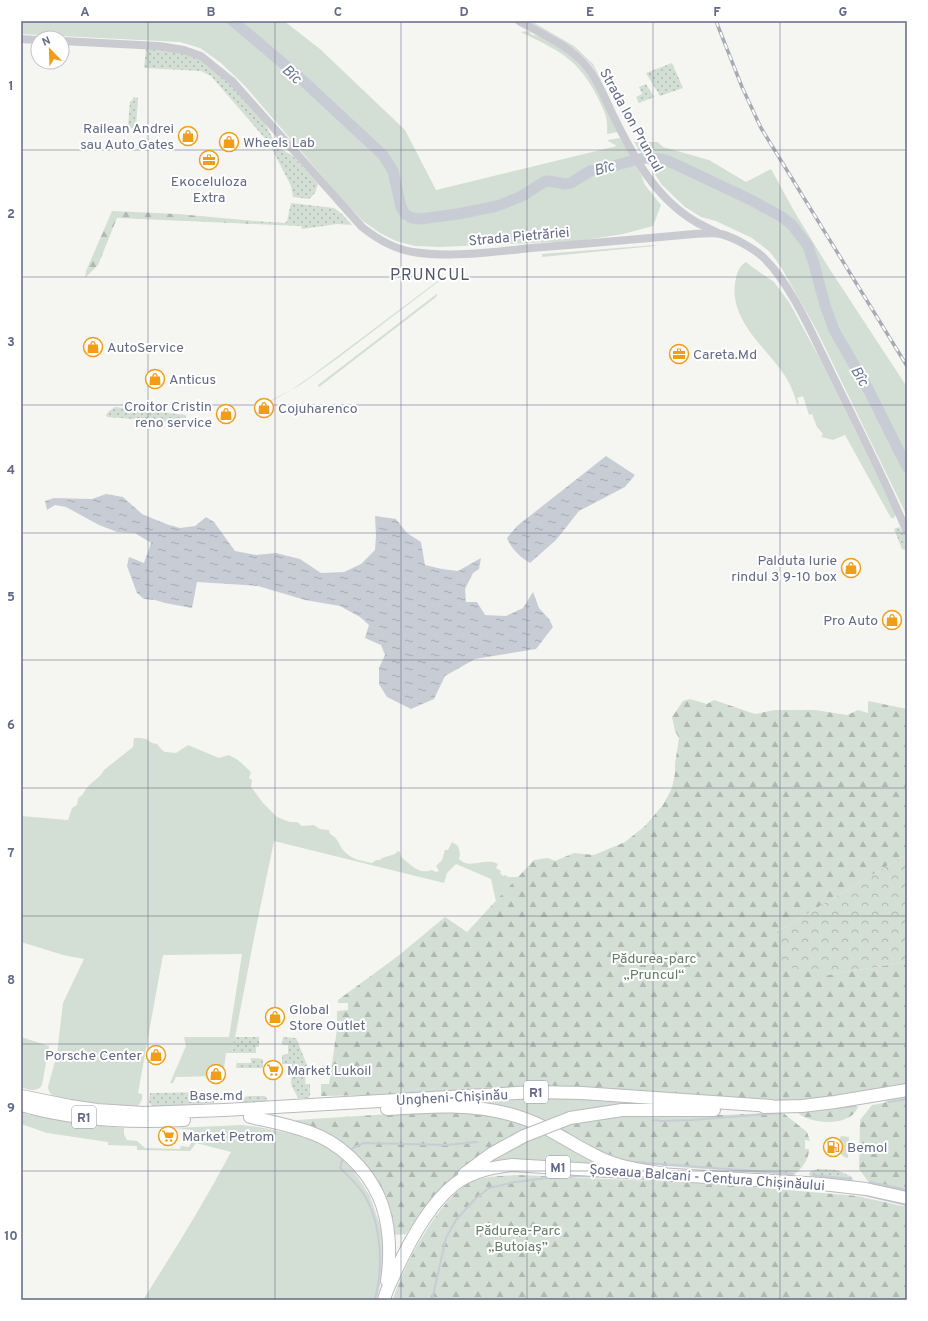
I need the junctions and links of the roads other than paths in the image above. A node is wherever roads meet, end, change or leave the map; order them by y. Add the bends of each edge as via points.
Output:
1 (519, 21) edge
2 (70, 41) edge
3 (721, 234) junction
4 (900, 514) junction
5 (907, 523) edge
6 (907, 532) edge
7 (907, 1090) edge
8 (21, 1096) edge
9 (21, 1105) edge
10 (771, 1106) junction
11 (302, 1109) junction
12 (250, 1116) junction
13 (665, 1174) junction
14 (455, 1184) junction
15 (907, 1198) edge
16 (384, 1296) edge

1 - 3 street, Strada Ion Pruncul via 569,50 587,66 628,146 645,173 674,206 696,222
2 - 3 street, Strada Pietrăriei via 159,46 201,56 232,81 362,227 382,242 398,248 429,254 484,253 694,234
3 - 4 street, Strada Pietrăriei via 763,257 790,292
4 - 5 street, Strada Pietrăriei
4 - 6 street, Strada Pietrăriei
7 - 10 highway, M1 via 802,1106
8 - 11 highway, R1 via 70,1106 128,1112
9 - 12 highway, R1 via 82,1117 128,1121
10 - 11 highway, Ungheni-Chișinău / R1 via 542,1092 443,1097
10 - 14 highway, M1, bridge via 735,1110 622,1110 570,1118 503,1146 464,1173
11 - 12 highway, R1
11 - 13 highway, Ungheni-Chișinău / R1 via 448,1106 501,1111 530,1121 601,1159 622,1166
12 - 16 highway via 321,1137 342,1150 366,1176 379,1197 387,1227 389,1266
13 - 14 highway, Șoseaua Balcani - Centura Chișinăului / M1 via 512,1165 480,1172
13 - 15 highway, Șoseaua Balcani - Centura Chișinăului / M1 via 822,1184 866,1189
14 - 16 highway, Șoseaua Balcani - Centura Chișinăului / M1 via 433,1208 414,1235

